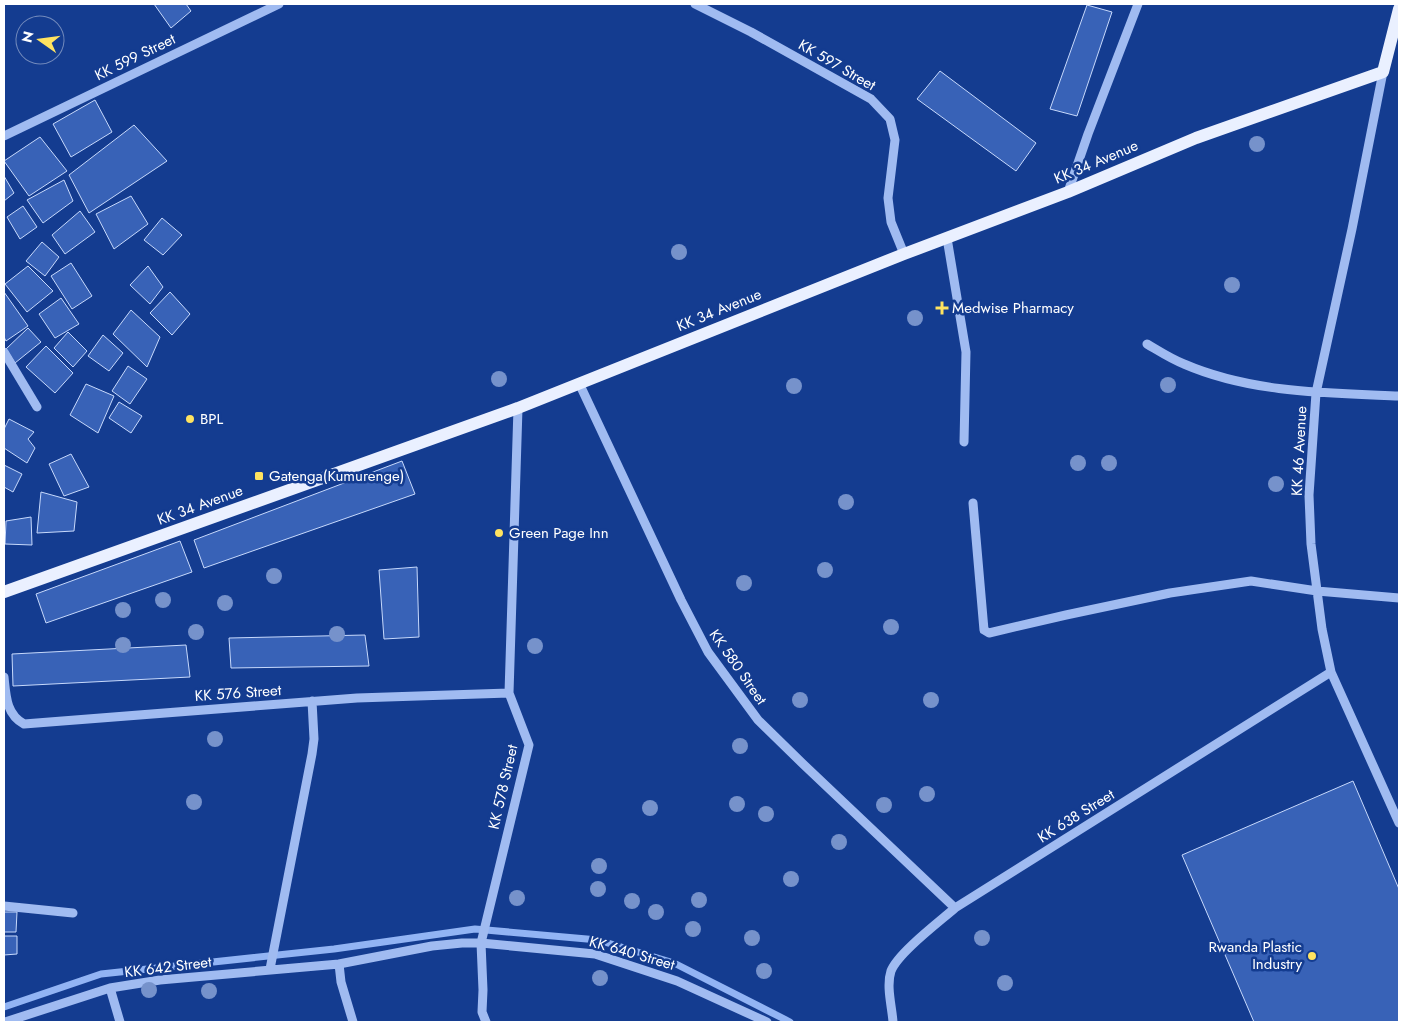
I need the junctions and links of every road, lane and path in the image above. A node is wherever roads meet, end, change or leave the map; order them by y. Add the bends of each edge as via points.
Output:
1 (278, 4) edge
2 (694, 4) edge
3 (1138, 4) edge
4 (1399, 9) edge
5 (1395, 43) edge
6 (1383, 72) junction
7 (4, 136) edge
8 (1068, 192) junction
9 (948, 238) junction
10 (904, 254) junction
11 (1147, 344) dead end
12 (4, 352) edge
13 (579, 383) junction
14 (1316, 393) junction
15 (1399, 396) edge
16 (37, 407) dead end
17 (518, 408) junction
18 (964, 442) dead end
19 (973, 503) dead end
20 (1318, 591) junction
21 (4, 592) edge
22 (1399, 598) edge
23 (1332, 672) junction
24 (4, 677) edge
25 (509, 693) junction
26 (312, 701) junction
27 (1399, 823) edge
28 (4, 906) edge
29 (955, 908) junction
30 (73, 913) dead end
31 (481, 942) junction
32 (340, 964) junction
33 (270, 969) junction
34 (110, 988) junction
35 (5, 1022) edge
36 (120, 1022) edge
37 (353, 1022) edge
38 (486, 1022) edge
39 (767, 1022) edge
40 (893, 1022) edge

1 - 7 street, KK 599 Street
2 - 10 street, KK 597 Street via 871,99 890,119 895,140 888,198 891,222
3 - 8 street
4 - 5 main road
5 - 6 main road
6 - 8 main road, KK 34 Avenue via 1196,138
6 - 14 street, KK 46 Avenue
8 - 9 main road, KK 34 Avenue
9 - 10 main road, KK 34 Avenue
9 - 18 street via 966,352
10 - 13 main road, KK 34 Avenue
11 - 14 street via 1183,364 1212,374
12 - 16 street
13 - 17 main road, KK 34 Avenue
13 - 29 street, KK 580 Street via 708,652 758,720
14 - 15 street
14 - 20 street, KK 46 Avenue via 1309,495 1311,544
17 - 21 main road, KK 34 Avenue
17 - 25 street, KK 578 Street
19 - 20 street via 984,630 989,634 1170,592 1251,581
20 - 22 street
20 - 23 street, KK 46 Avenue via 1322,629
23 - 27 street, KK 46 Avenue
23 - 29 street, KK 638 Street
24 - 26 street, KK 576 Street via 8,709 16,720 24,724
25 - 26 street, KK 576 Street
25 - 31 street, KK 578 Street via 529,744
26 - 33 street via 312,754
28 - 30 street
29 - 40 street, KK 638 Street via 902,956 891,972
31 - 32 street, KK 642 Street via 432,946
31 - 38 street, KK 578 Street via 482,1012
31 - 39 street, KK 640 Street via 596,954 677,981
32 - 33 street, KK 642 Street
32 - 37 street via 341,982
33 - 34 street, KK 642 Street
34 - 35 street, KK 642 Street
34 - 36 street

